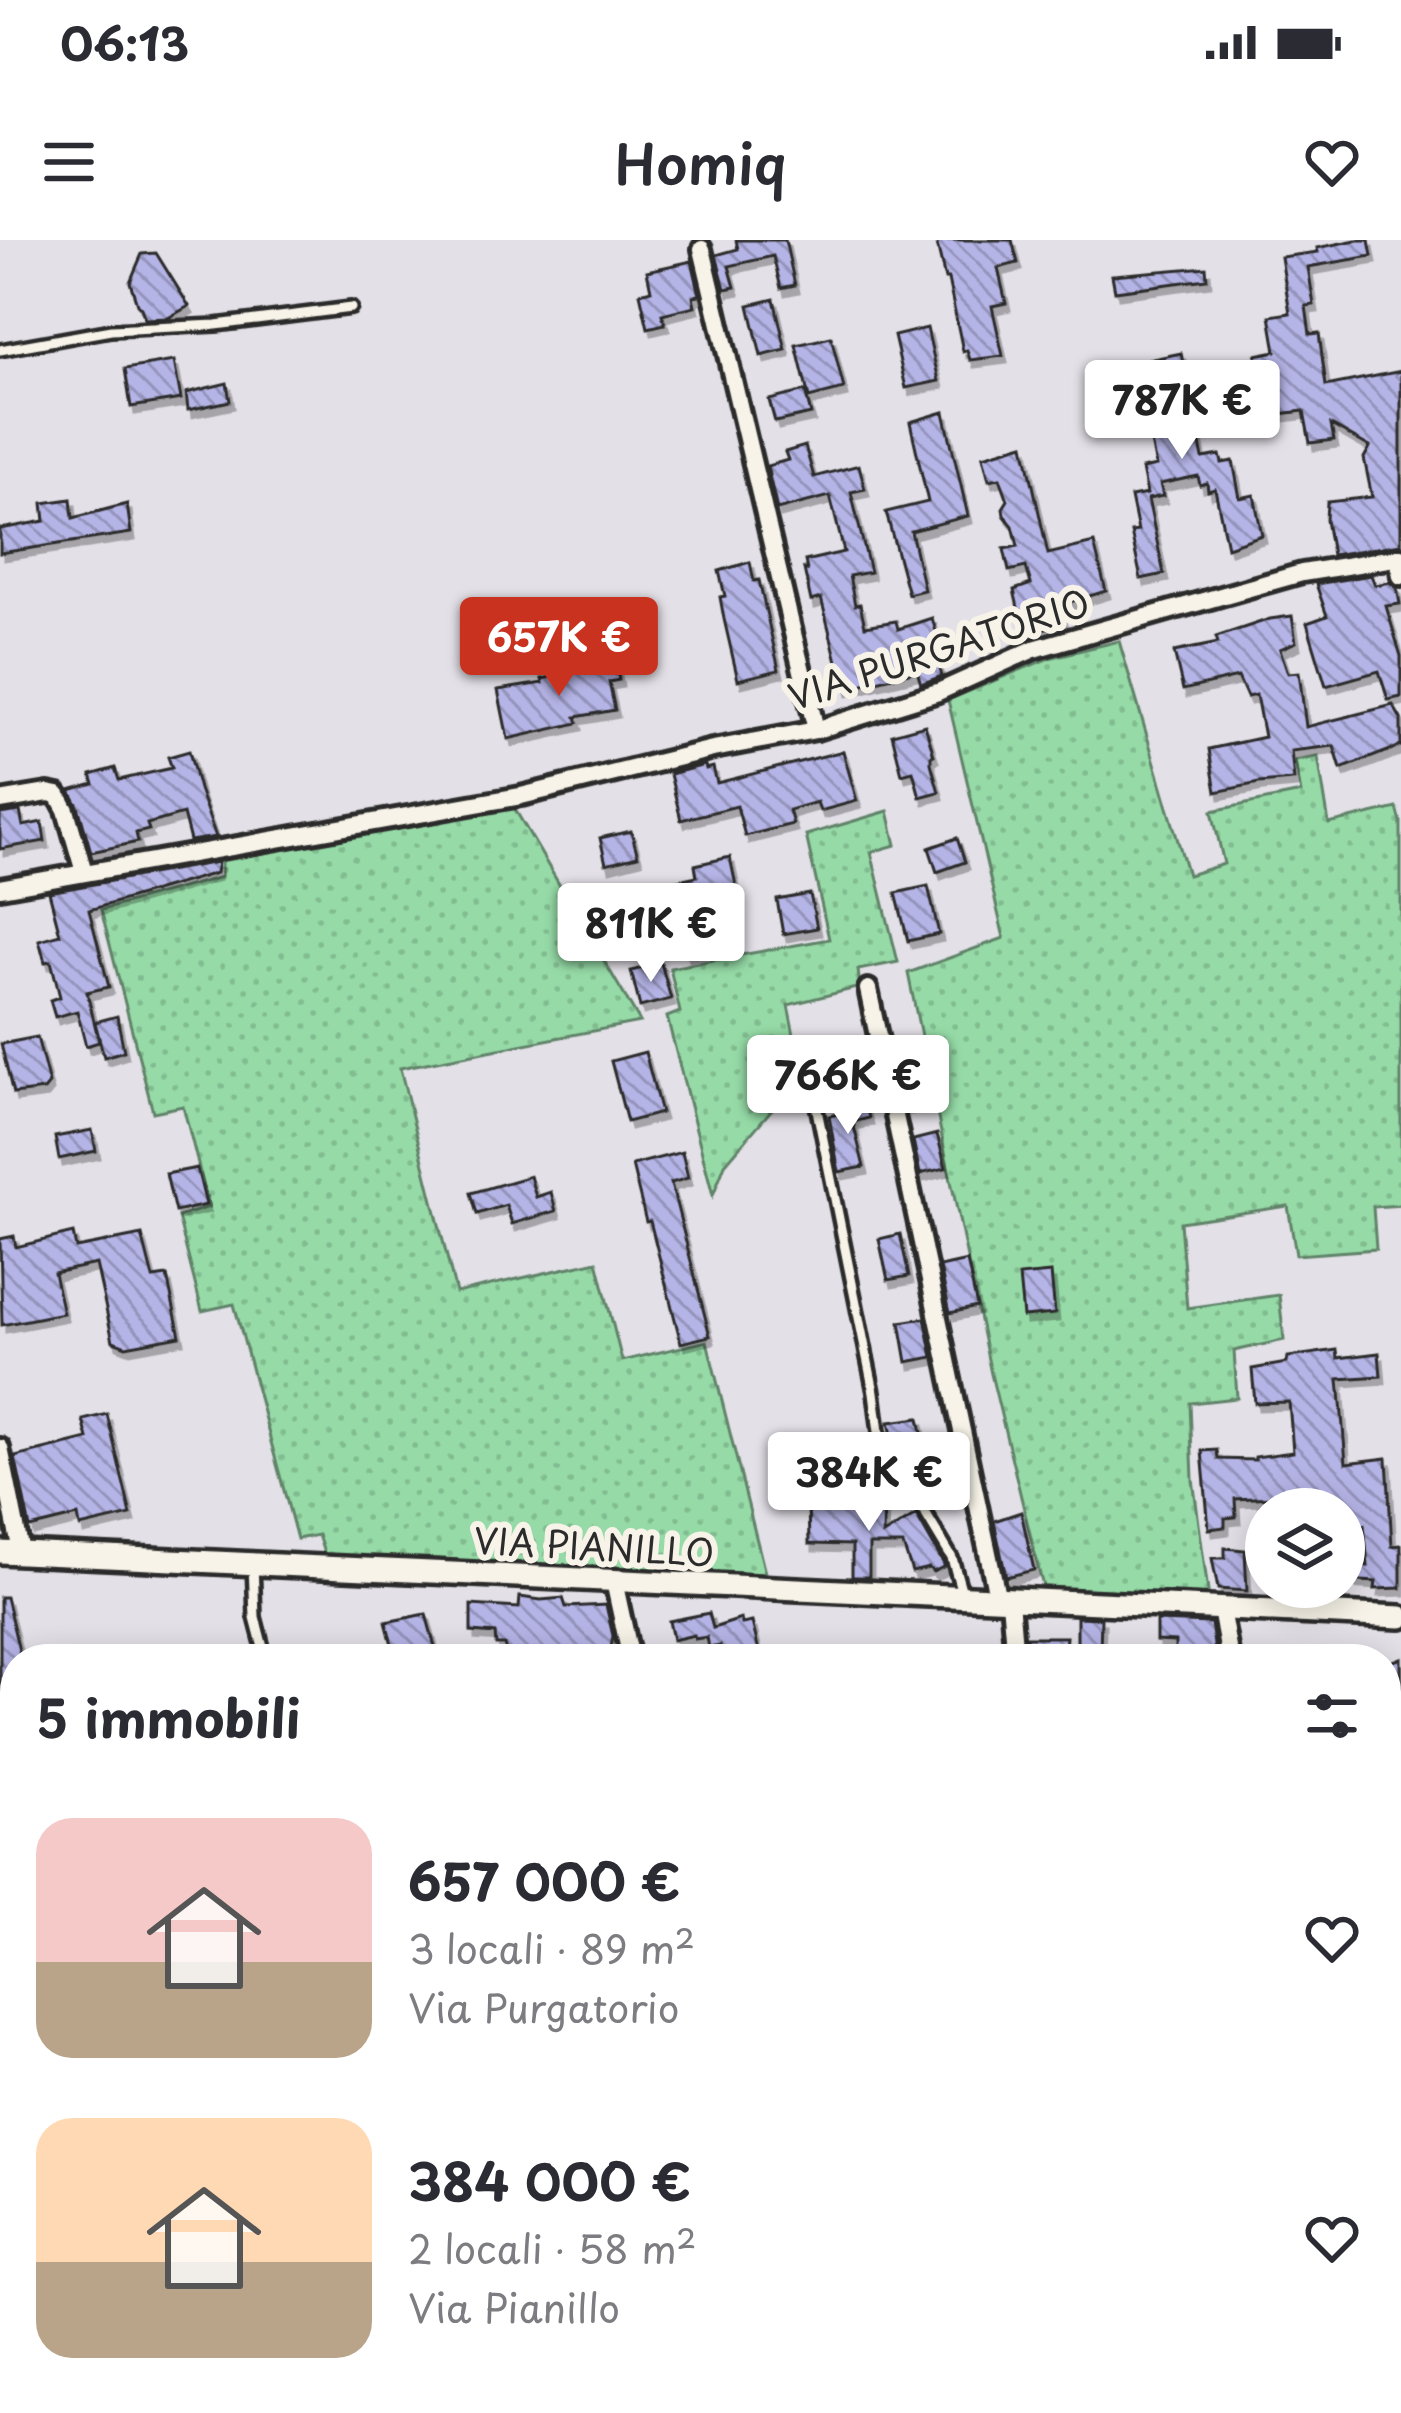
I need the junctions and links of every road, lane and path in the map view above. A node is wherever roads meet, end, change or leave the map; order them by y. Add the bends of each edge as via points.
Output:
1 (702, 249) dead end
2 (350, 308) dead end
3 (0, 350) edge
4 (1400, 563) edge
5 (816, 730) junction
6 (0, 801) edge
7 (84, 872) junction
8 (0, 888) edge
9 (868, 988) dead end
10 (811, 1080) dead end
11 (0, 1448) edge
12 (10, 1552) edge
13 (253, 1563) junction
14 (614, 1581) junction
15 (964, 1596) junction
16 (1004, 1600) junction
17 (1221, 1609) junction
18 (1401, 1617) edge
19 (262, 1644) edge
20 (628, 1644) edge
21 (1012, 1644) edge
22 (1227, 1644) edge

1 - 5 street
2 - 3 lane via 111,330
4 - 5 street, VIA PURGATORIO via 1302,573 1034,650 938,692
5 - 7 street, VIA PURGATORIO via 521,796
6 - 7 street via 58,795
7 - 8 street, VIA PURGATORIO
9 - 16 street
10 - 15 lane via 879,1432 952,1558
11 - 12 street
12 - 13 street, VIA PIANILLO
13 - 14 street, VIA PIANILLO
13 - 19 lane
14 - 15 street, VIA PIANILLO
14 - 20 street
15 - 16 street, VIA PIANILLO
16 - 17 street, VIA PIANILLO
16 - 21 street
17 - 18 street, VIA PIANILLO
17 - 22 street

